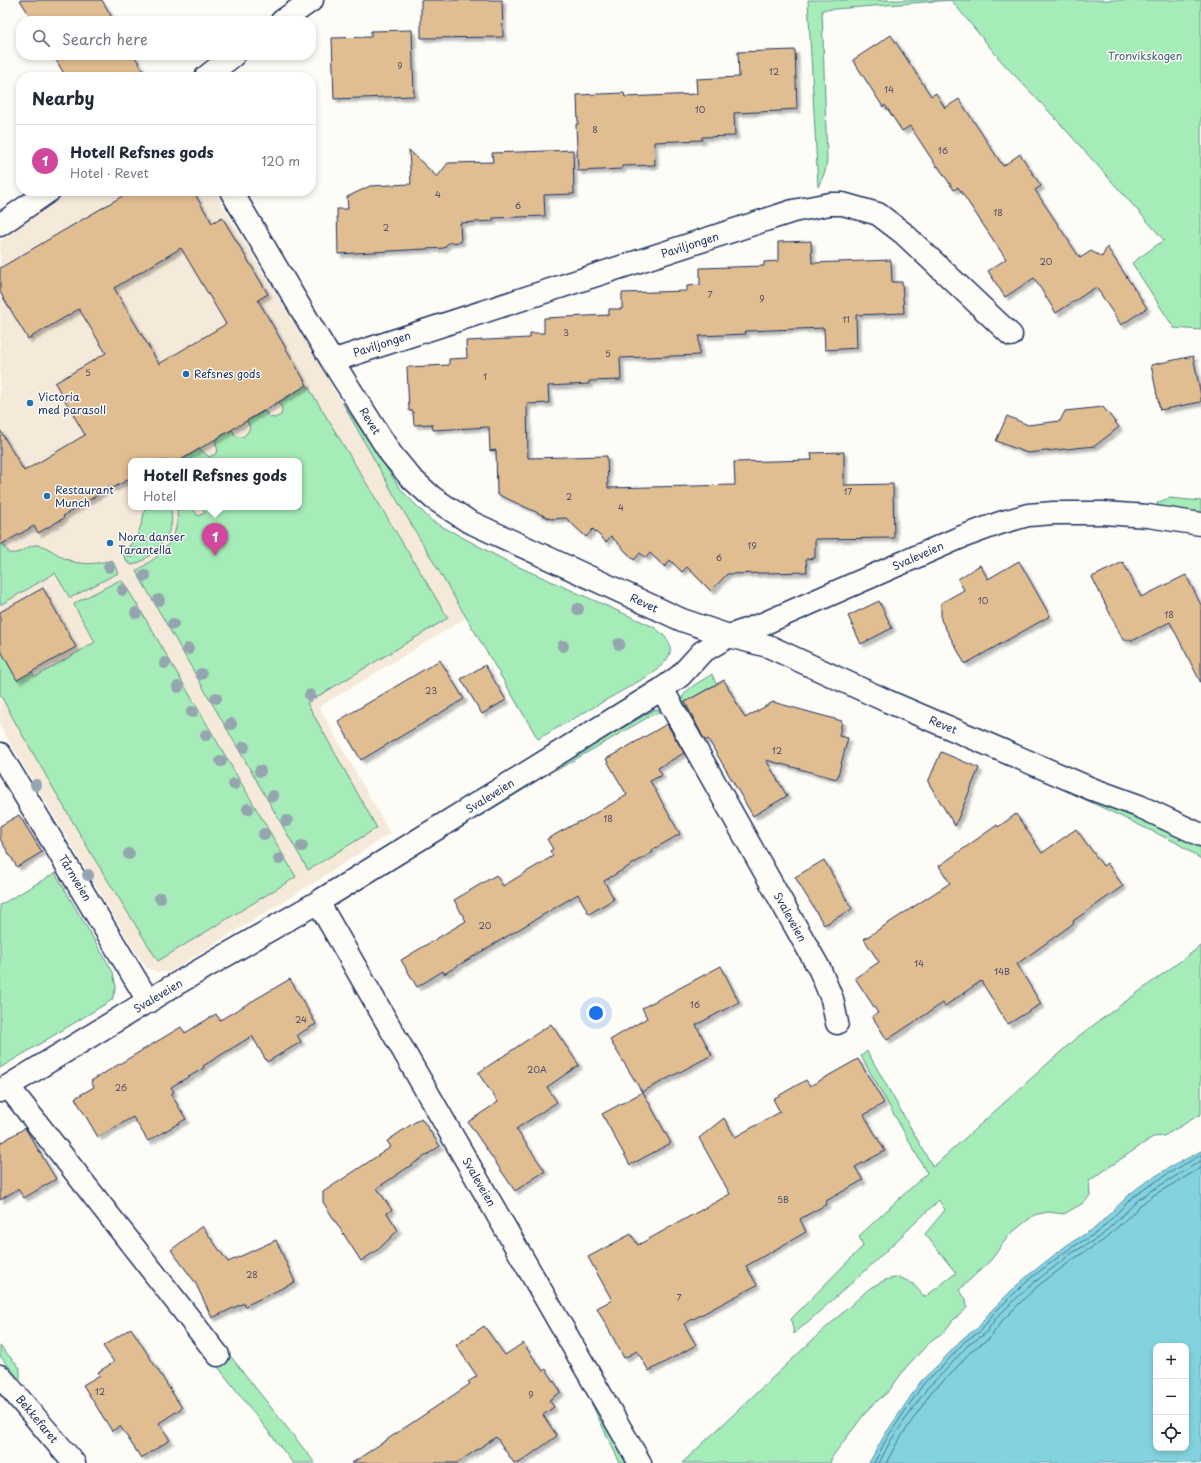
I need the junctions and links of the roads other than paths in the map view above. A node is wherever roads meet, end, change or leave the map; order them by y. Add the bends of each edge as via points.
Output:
1 (312, 0) edge
2 (289, 16) edge
3 (228, 60) edge
4 (212, 72) edge
5 (42, 196) edge
6 (234, 196) edge
7 (0, 225) edge
8 (1011, 335) dead end
9 (332, 361) junction
10 (1201, 524) edge
11 (728, 636) junction
12 (662, 689) junction
13 (0, 754) edge
14 (1201, 835) edge
15 (318, 902) junction
16 (149, 1002) junction
17 (837, 1023) dead end
18 (4, 1088) edge
19 (218, 1355) dead end
20 (0, 1376) edge
21 (74, 1463) edge
22 (640, 1463) edge

1 - 2 street
3 - 4 street
5 - 7 street
6 - 9 street, Revet
8 - 9 street, Paviljongen via 902,233 878,214 843,204 830,204 786,214
9 - 11 street, Revet via 391,454 410,477 433,498 468,521 682,620
10 - 11 street, Svaleveien via 1148,516 1103,513 1028,515 959,538 765,623
11 - 12 street, Svaleveien via 702,652 680,676
11 - 14 street, Revet via 768,646 895,704
12 - 15 street, Svaleveien
12 - 17 street, Svaleveien via 820,970 832,999
13 - 16 street, Tårnveien
15 - 16 street, Svaleveien
15 - 22 street, Svaleveien
16 - 18 street, Svaleveien
18 - 19 street
20 - 21 street, Bekkefaret

